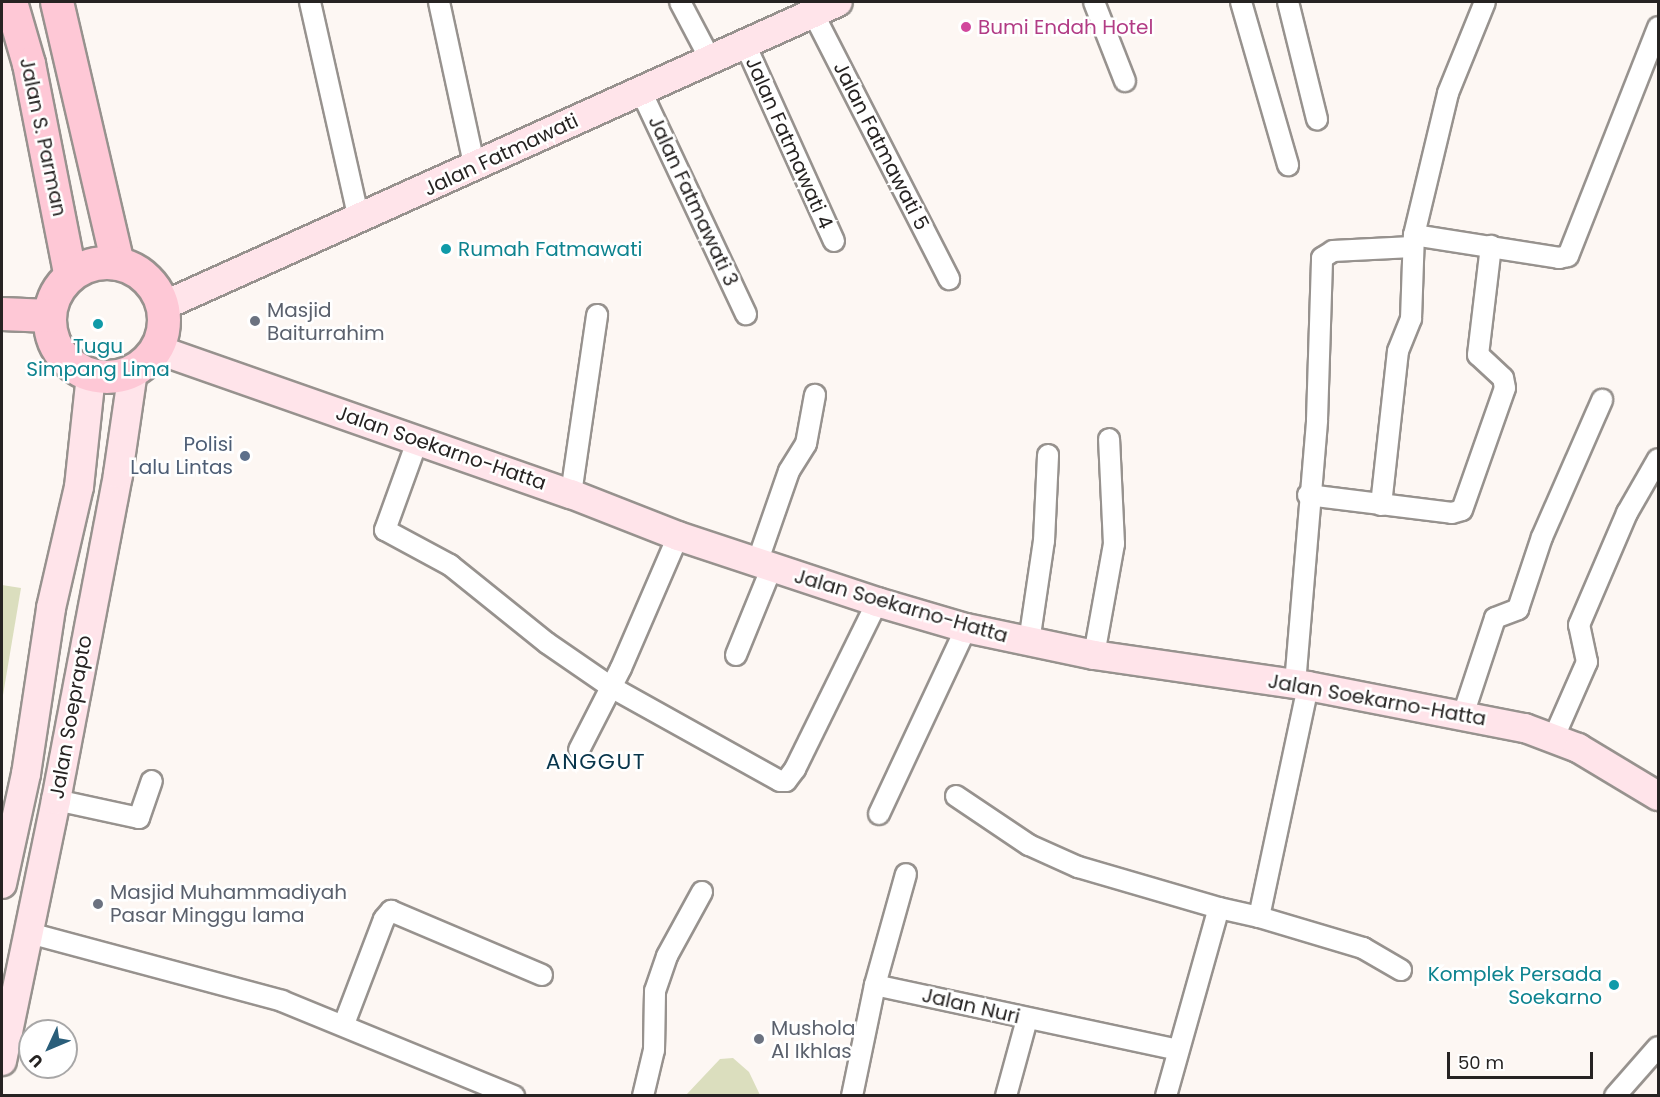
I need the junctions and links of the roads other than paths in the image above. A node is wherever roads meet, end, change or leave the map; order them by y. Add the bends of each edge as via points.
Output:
1 (11, 2) edge
2 (57, 2) edge
3 (310, 2) edge
4 (439, 2) edge
5 (680, 2) edge
6 (1094, 2) edge
7 (1241, 2) edge
8 (1288, 2) edge
9 (1485, 2) edge
10 (826, 7) edge
11 (1659, 27) edge
12 (745, 44) junction
13 (710, 59) junction
14 (1125, 81) dead end
15 (640, 89) junction
16 (1317, 119) dead end
17 (1288, 165) dead end
18 (475, 169) junction
19 (359, 219) junction
20 (834, 241) dead end
21 (1413, 241) junction
22 (1491, 246) junction
23 (118, 264) junction
24 (70, 273) junction
25 (949, 279) dead end
26 (163, 306) junction
27 (2, 314) edge
28 (746, 314) dead end
29 (597, 315) dead end
30 (50, 316) junction
31 (156, 349) junction
32 (132, 371) junction
33 (92, 375) junction
34 (815, 395) dead end
35 (1602, 400) dead end
36 (418, 439) junction
37 (1109, 439) dead end
38 (1048, 454) dead end
39 (1659, 459) edge
40 (571, 494) junction
41 (1308, 495) junction
42 (1381, 505) junction
43 (678, 536) junction
44 (764, 565) junction
45 (877, 602) junction
46 (966, 628) junction
47 (1029, 642) junction
48 (736, 655) dead end
49 (1094, 655) junction
50 (1301, 685) junction
51 (611, 687) junction
52 (1462, 715) junction
53 (1554, 737) junction
54 (579, 750) dead end
55 (152, 781) dead end
56 (11, 794) edge
57 (956, 796) dead end
58 (1659, 796) edge
59 (56, 800) junction
60 (879, 814) dead end
61 (906, 874) dead end
62 (2, 884) edge
63 (702, 892) dead end
64 (1219, 908) junction
65 (1259, 917) junction
66 (29, 933) junction
67 (1401, 970) dead end
68 (542, 975) dead end
69 (875, 985) junction
70 (1027, 1019) junction
71 (344, 1024) junction
72 (1659, 1047) edge
73 (1178, 1050) junction
74 (2, 1061) edge
75 (514, 1095) edge
76 (643, 1095) edge
77 (852, 1095) edge
78 (1006, 1095) edge
79 (1166, 1095) edge
80 (1615, 1095) edge

1 - 24 main road, Jalan S. Parman via 29,64
2 - 23 main road
3 - 19 street
4 - 18 street
5 - 13 street
6 - 14 street
7 - 17 street
8 - 16 street
9 - 21 street via 1448,93
10 - 12 main road, Jalan Fatmawati
10 - 25 street, Jalan Fatmawati 5
11 - 22 street via 1568,256 1559,258
12 - 13 main road, Jalan Fatmawati
12 - 20 street, Jalan Fatmawati 4
13 - 15 main road, Jalan Fatmawati
15 - 18 main road, Jalan Fatmawati
15 - 28 street, Jalan Fatmawati 3
18 - 19 main road, Jalan Fatmawati
19 - 26 main road, Jalan Fatmawati
21 - 22 street
21 - 41 street via 1333,251 1322,258 1317,420
21 - 42 street via 1411,319 1398,351
22 - 42 street via 1478,355 1503,378 1505,388 1464,506 1452,513
23 - 24 main road via 93,264
23 - 26 main road via 147,279
24 - 30 main road via 54,298
26 - 31 main road via 162,336
27 - 30 main road
29 - 40 street
30 - 33 main road via 52,335 60,352 74,366
31 - 32 main road
31 - 36 main road, Jalan Soekarno-Hatta
32 - 33 main road via 105,377
32 - 59 main road, Jalan Soeprapto via 118,474
33 - 56 main road, Jalan Soeprapto via 79,487
34 - 44 street via 806,444 789,471
35 - 52 street via 1542,537 1518,609 1495,618
36 - 40 main road, Jalan Soekarno-Hatta
36 - 51 street via 385,530 450,565 547,643
37 - 49 street via 1114,544
38 - 47 street via 1044,541
39 - 53 street via 1627,513 1580,625 1587,662
40 - 43 main road, Jalan Soekarno-Hatta
41 - 42 street
41 - 50 street
43 - 44 main road, Jalan Soekarno-Hatta
43 - 51 street
44 - 45 main road, Jalan Soekarno-Hatta
44 - 48 street
45 - 46 main road, Jalan Soekarno-Hatta
45 - 51 street via 786,781 774,778
46 - 47 main road, Jalan Soekarno-Hatta
46 - 60 street
47 - 49 main road, Jalan Soekarno-Hatta
49 - 50 main road, Jalan Soekarno-Hatta
50 - 52 main road, Jalan Soekarno-Hatta
50 - 65 street
51 - 54 street
52 - 53 main road, Jalan Soekarno-Hatta
53 - 58 main road, Jalan Soekarno-Hatta
55 - 59 street via 139,818
56 - 62 main road, Jalan Soeprapto
57 - 64 street via 1029,845 1078,867
59 - 66 main road, Jalan Soeprapto
61 - 69 street
63 - 76 street via 667,957 655,991 654,1050
64 - 65 street
64 - 73 street
65 - 67 street via 1364,948
66 - 71 street via 213,980
66 - 74 main road, Jalan Soeprapto
68 - 71 street via 391,911 384,919
69 - 70 street, Jalan Nuri via 960,1000
69 - 77 street
70 - 73 street, Jalan Nuri
70 - 78 street
71 - 75 street
72 - 80 street
73 - 79 street

